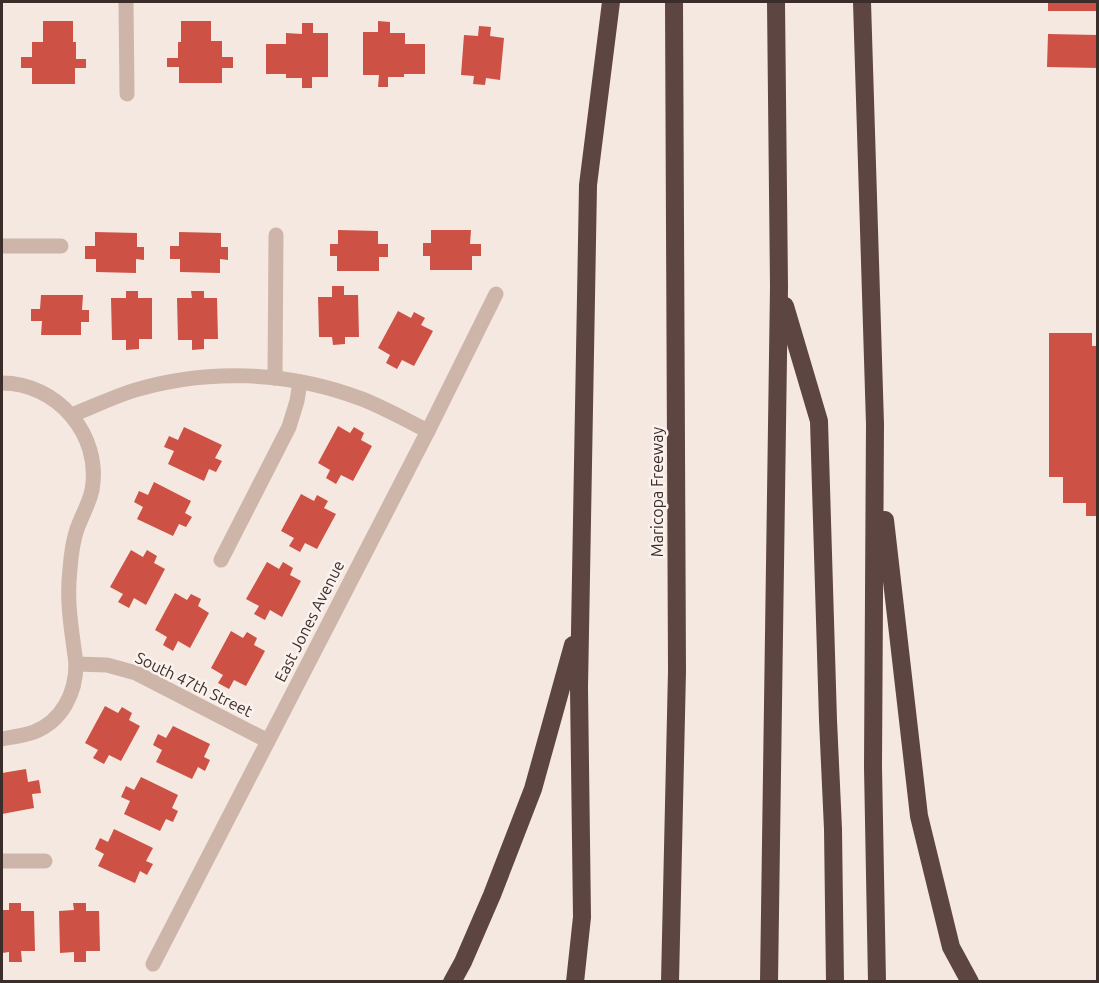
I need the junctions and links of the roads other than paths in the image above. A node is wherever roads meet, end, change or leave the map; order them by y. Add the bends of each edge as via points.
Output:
1 (126, 2) edge
2 (611, 2) edge
3 (674, 2) edge
4 (776, 2) edge
5 (862, 2) edge
6 (126, 94) dead end
7 (276, 235) dead end
8 (2, 246) edge
9 (62, 246) dead end
10 (779, 287) junction
11 (496, 294) dead end
12 (275, 378) junction
13 (300, 382) junction
14 (2, 383) edge
15 (72, 415) junction
16 (875, 424) junction
17 (428, 431) junction
18 (221, 560) dead end
19 (581, 617) junction
20 (76, 664) junction
21 (2, 740) edge
22 (268, 741) junction
23 (2, 861) edge
24 (45, 861) dead end
25 (153, 964) dead end
26 (452, 981) edge
27 (575, 981) edge
28 (670, 981) edge
29 (769, 981) edge
30 (835, 981) edge
31 (877, 981) edge
32 (970, 981) edge

1 - 6 street
2 - 19 highway via 588,184
3 - 28 highway, Maricopa Freeway via 677,671
4 - 10 highway
5 - 16 highway
7 - 12 street
8 - 9 street
10 - 29 highway
10 - 30 highway via 819,421
11 - 17 street, East Jones Avenue
12 - 13 street
12 - 15 street via 221,376 172,381
13 - 17 street via 361,399
13 - 18 street via 289,427
14 - 15 street via 38,390
15 - 20 street via 85,436 93,469 89,501 74,541 68,582
16 - 31 highway via 873,767
16 - 32 highway via 919,816 951,947
17 - 22 street, East Jones Avenue
19 - 26 highway via 533,789 492,895
19 - 27 highway via 582,917
20 - 21 street via 72,694 61,712 35,731
20 - 22 street, South 47th Street via 107,665 136,673
22 - 25 street, East Jones Avenue
23 - 24 street

